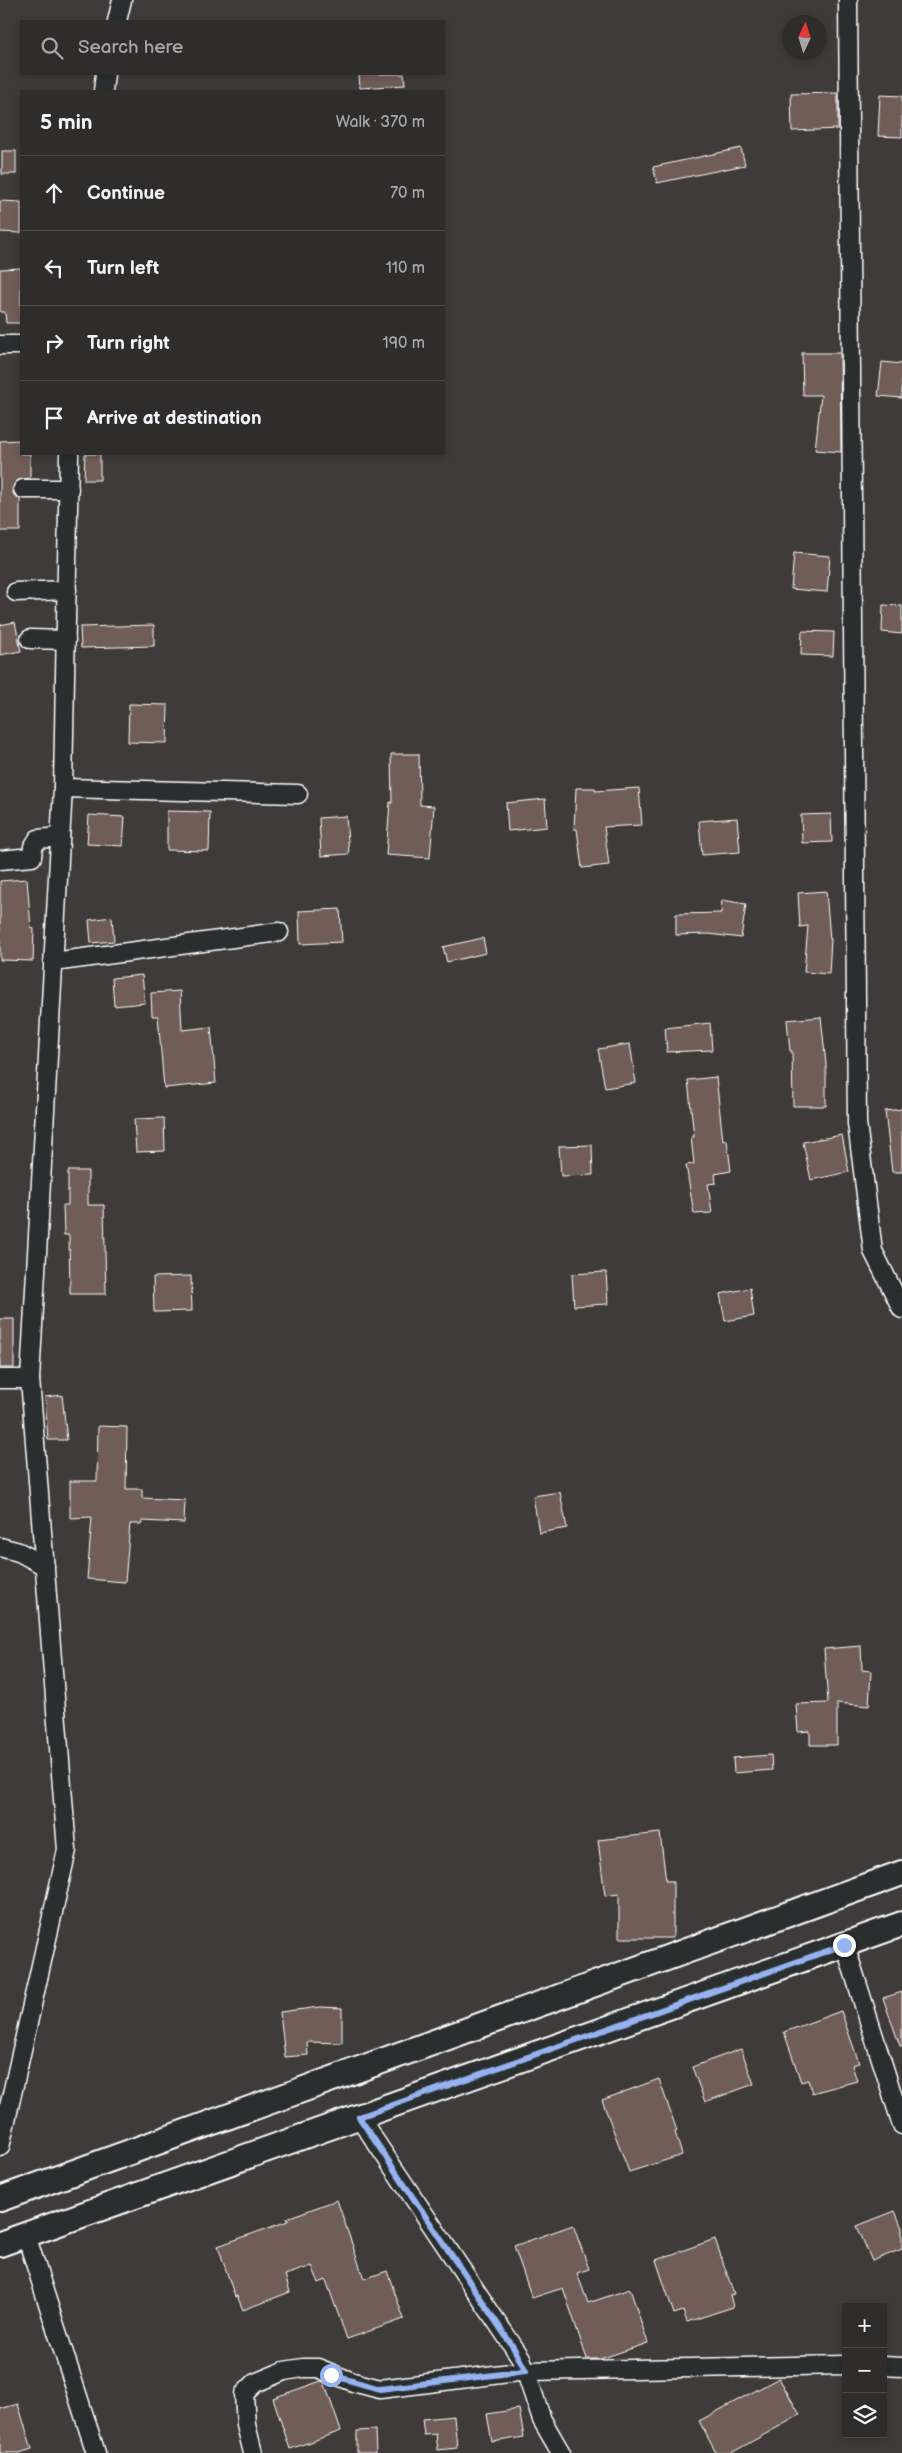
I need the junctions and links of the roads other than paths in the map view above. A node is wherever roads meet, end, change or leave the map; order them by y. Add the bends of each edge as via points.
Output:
1 (122, 0) edge
2 (848, 0) edge
3 (117, 20) edge
4 (106, 75) edge
5 (102, 90) edge
6 (0, 345) edge
7 (20, 345) edge
8 (69, 455) edge
9 (23, 489) dead end
10 (69, 489) junction
11 (67, 590) junction
12 (16, 592) dead end
13 (30, 639) dead end
14 (66, 640) junction
15 (63, 788) junction
16 (298, 794) dead end
17 (60, 837) junction
18 (0, 860) edge
19 (279, 932) dead end
20 (53, 962) junction
21 (902, 1309) edge
22 (0, 1379) edge
23 (30, 1379) junction
24 (0, 1547) edge
25 (44, 1566) junction
26 (902, 1873) edge
27 (902, 1924) edge
28 (844, 1945) junction
29 (359, 2117) junction
30 (902, 2126) edge
31 (0, 2147) edge
32 (0, 2199) edge
33 (26, 2235) junction
34 (0, 2244) edge
35 (842, 2365) edge
36 (887, 2366) edge
37 (902, 2367) edge
38 (526, 2371) junction
39 (96, 2453) edge
40 (253, 2453) edge
41 (560, 2453) edge

1 - 3 street
2 - 21 street via 857,1123 873,1251
4 - 5 street
6 - 7 street
8 - 10 street
9 - 10 street
10 - 11 street
11 - 12 street
11 - 14 street
13 - 14 street
14 - 15 street
15 - 16 street
15 - 17 street
17 - 18 street via 38,839 32,858
17 - 20 street
19 - 20 street
20 - 23 street
22 - 23 street
23 - 25 street
24 - 25 street via 19,1552
25 - 31 street via 67,1850
26 - 32 main road
27 - 28 main road
28 - 29 main road
28 - 30 street
29 - 33 main road
29 - 38 street
33 - 34 main road
33 - 39 street
35 - 38 street
36 - 37 street
38 - 40 street via 380,2389 318,2368 284,2371 254,2383 244,2394 246,2425
38 - 41 street via 542,2420

